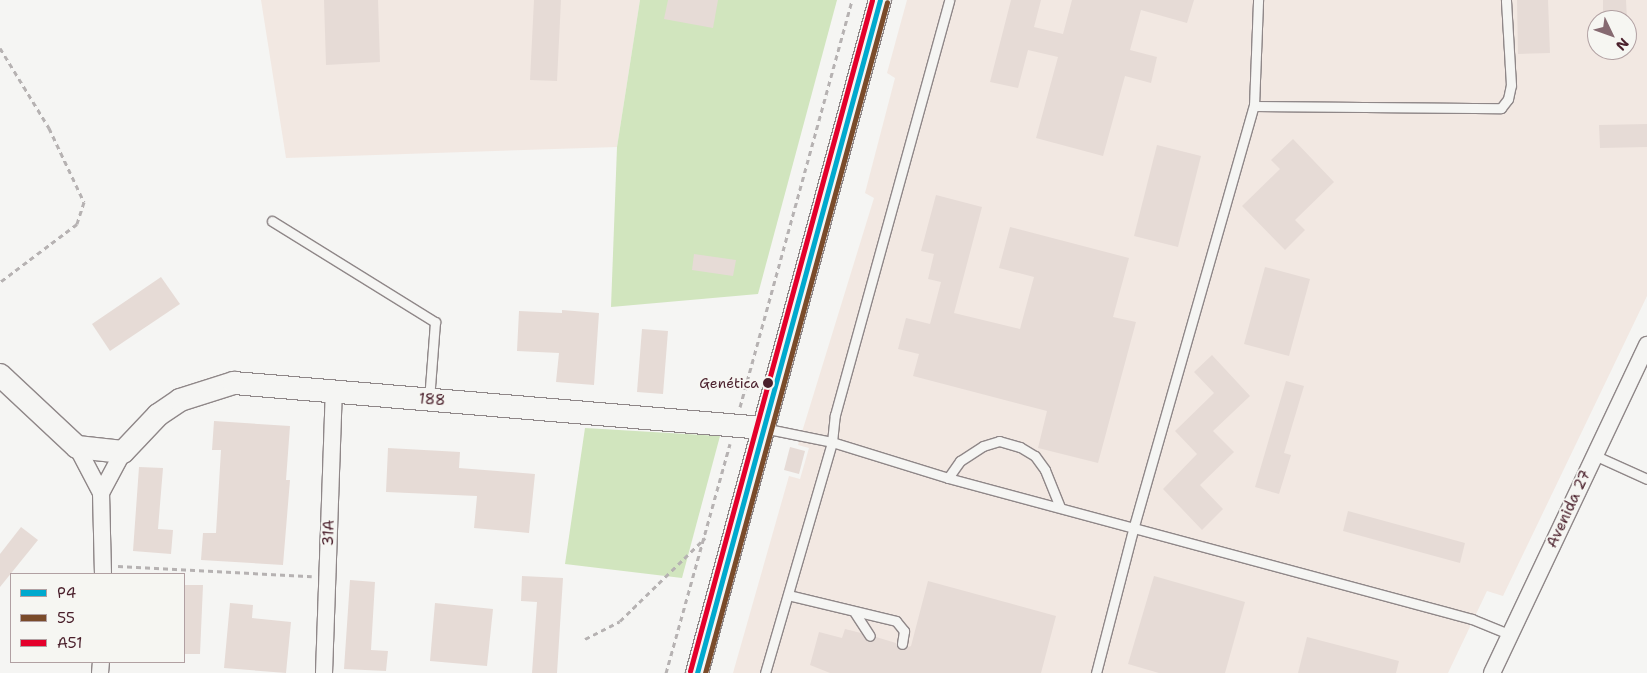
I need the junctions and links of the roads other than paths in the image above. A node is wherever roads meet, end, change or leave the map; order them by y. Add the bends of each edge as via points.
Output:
1 (880, 0) edge
2 (949, 0) edge
3 (1258, 0) edge
4 (1506, 0) edge
5 (1254, 106) junction
6 (272, 221) dead end
7 (1647, 345) edge
8 (0, 374) edge
9 (334, 392) junction
10 (429, 400) junction
11 (763, 428) junction
12 (832, 442) junction
13 (76, 448) junction
14 (123, 452) junction
15 (1594, 455) junction
16 (948, 478) junction
17 (1647, 479) edge
18 (101, 493) junction
19 (1060, 507) junction
20 (1134, 526) junction
21 (104, 570) edge
22 (788, 594) junction
23 (855, 613) junction
24 (1511, 634) junction
25 (870, 636) dead end
26 (902, 644) dead end
27 (324, 673) edge
28 (697, 673) edge
29 (765, 673) edge
30 (1096, 673) edge
31 (1492, 673) edge

1 - 11 street
2 - 12 lane via 835,414
3 - 5 lane
4 - 5 lane via 1511,85 1508,99 1501,108
5 - 20 lane
6 - 10 lane via 435,322
7 - 15 street, Avenida 27
8 - 13 street
9 - 10 street, 188
9 - 14 street, 188 via 234,384 180,400 158,414
9 - 27 street, 31A
10 - 11 street, 188
11 - 12 lane
11 - 28 street
12 - 16 lane
12 - 22 lane
13 - 14 street
13 - 18 street
14 - 18 street
15 - 17 lane
15 - 24 street, Avenida 27
16 - 19 lane
16 - 19 lane via 960,461 983,446 999,441 1020,447 1034,456 1045,470
18 - 21 street
19 - 20 lane
20 - 24 lane via 1472,619
20 - 30 lane
22 - 23 lane
22 - 29 lane
23 - 25 lane
23 - 26 lane via 896,621 904,631
24 - 31 street, Avenida 27

